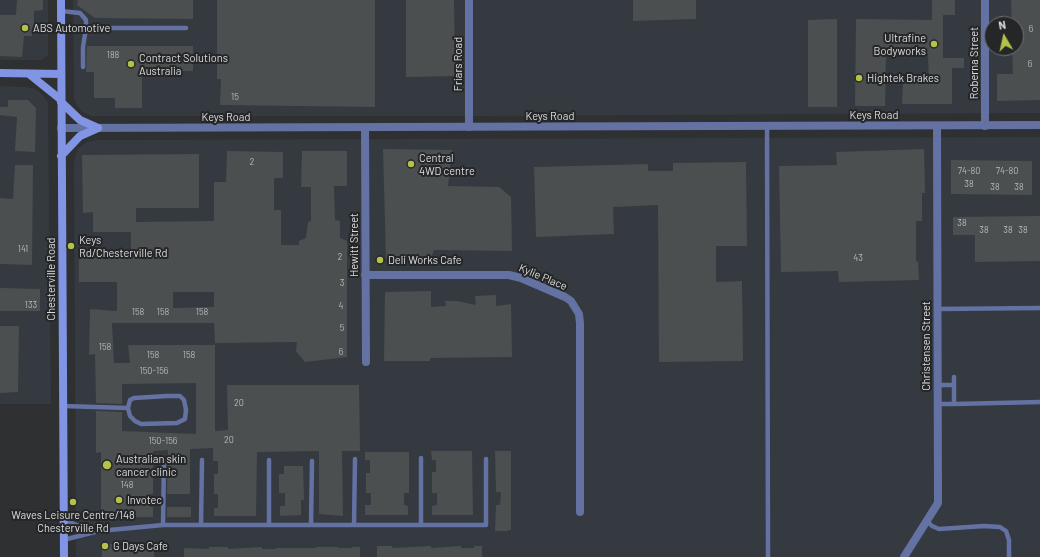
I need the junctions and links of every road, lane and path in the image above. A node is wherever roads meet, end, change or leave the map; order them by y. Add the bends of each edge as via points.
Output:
1 (60, 0) edge
2 (469, 0) edge
3 (986, 0) edge
4 (60, 11) junction
5 (86, 28) junction
6 (186, 28) dead end
7 (83, 67) dead end
8 (0, 73) edge
9 (30, 74) junction
10 (61, 74) junction
11 (61, 100) junction
12 (1040, 125) edge
13 (767, 126) junction
14 (937, 126) junction
15 (985, 126) junction
16 (469, 127) junction
17 (61, 128) junction
18 (98, 128) junction
19 (365, 128) junction
20 (61, 156) junction
21 (366, 275) junction
22 (937, 308) junction
23 (1040, 308) edge
24 (366, 362) dead end
25 (954, 377) dead end
26 (937, 385) junction
27 (954, 385) junction
28 (1040, 402) edge
29 (938, 404) junction
30 (954, 404) junction
31 (63, 406) junction
32 (128, 408) junction
33 (421, 458) dead end
34 (355, 459) dead end
35 (486, 459) dead end
36 (164, 460) dead end
37 (202, 460) dead end
38 (269, 460) dead end
39 (312, 461) dead end
40 (580, 512) dead end
41 (63, 519) junction
42 (927, 521) junction
43 (163, 525) junction
44 (201, 525) junction
45 (269, 525) junction
46 (311, 525) junction
47 (354, 525) junction
48 (420, 525) junction
49 (99, 531) junction
50 (63, 540) junction
51 (64, 557) edge
52 (768, 557) edge
53 (904, 557) edge
54 (1009, 557) edge

1 - 4 main road, Chesterville Road
2 - 16 street, Friars Road
3 - 15 street, Roberna Street
4 - 5 lane via 80,13 86,20
4 - 10 main road, Chesterville Road
5 - 6 lane
5 - 7 lane
8 - 9 main road
9 - 10 main road
9 - 11 main road
10 - 11 main road, Chesterville Road
11 - 17 main road, Chesterville Road
11 - 18 main road via 80,120
12 - 15 street, Keys Road
13 - 14 street, Keys Road
13 - 16 street, Keys Road
13 - 52 lane
14 - 15 street, Keys Road
14 - 22 street, Christensen Street
16 - 19 street, Keys Road
17 - 18 street, Keys Road
17 - 20 main road, Chesterville Road
18 - 19 street, Keys Road
18 - 20 main road via 80,136
19 - 21 street, Hewitt Street
20 - 31 main road, Chesterville Road
21 - 24 street, Hewitt Street
21 - 40 street, Kylie Place via 509,275 565,297 571,302 579,314 580,322
22 - 23 lane
22 - 26 street, Christensen Street
25 - 27 lane
26 - 27 lane
26 - 29 street, Christensen Street
27 - 30 lane
28 - 30 lane
29 - 30 lane
29 - 42 street, Christensen Street via 938,503
31 - 32 lane
31 - 41 main road, Chesterville Road
32 - 32 lane via 130,400 134,398 180,396 184,400 185,419 177,423 142,424 130,416
33 - 48 lane
34 - 47 lane
35 - 48 lane via 486,525
36 - 43 lane
37 - 44 lane
38 - 45 lane
39 - 46 lane
41 - 49 lane
41 - 50 main road, Chesterville Road
42 - 53 street, Christensen Street
42 - 54 lane via 939,529 1000,527 1006,531 1009,540
43 - 44 lane
43 - 49 lane
44 - 45 lane
45 - 46 lane
46 - 47 lane
47 - 48 lane
49 - 50 lane
50 - 51 main road, Chesterville Road

